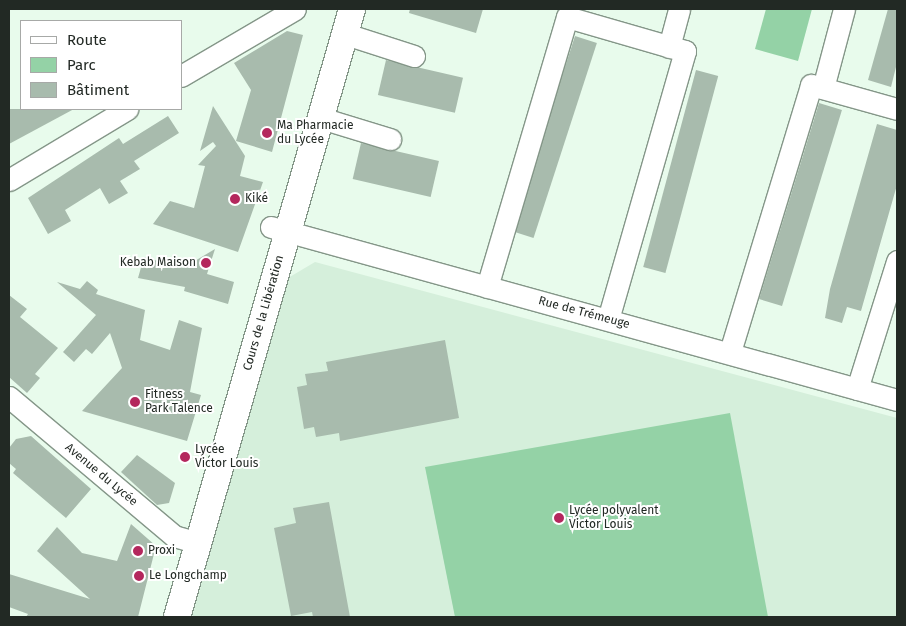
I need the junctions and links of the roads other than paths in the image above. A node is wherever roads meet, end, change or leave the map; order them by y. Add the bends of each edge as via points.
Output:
1 (295, 9) edge
2 (346, 9) edge
3 (679, 9) edge
4 (844, 9) edge
5 (355, 37) dead end
6 (669, 46) junction
7 (414, 56) dead end
8 (182, 75) edge
9 (823, 88) junction
10 (897, 109) edge
11 (125, 110) edge
12 (331, 121) dead end
13 (390, 139) dead end
14 (9, 180) edge
15 (279, 229) junction
16 (897, 261) edge
17 (487, 287) junction
18 (608, 319) junction
19 (730, 352) junction
20 (857, 389) junction
21 (897, 400) edge
22 (13, 408) edge
23 (190, 541) junction
24 (160, 617) edge
25 (177, 617) edge

1 - 8 street
2 - 15 main road, Cours de la Libération
3 - 6 street
4 - 9 street
5 - 7 street
6 - 17 street via 567,17
6 - 18 street via 685,51
9 - 10 street
9 - 19 street via 811,85
11 - 14 street
12 - 13 street
15 - 17 street, Rue de Trémeuge
15 - 23 main road, Cours de la Libération
16 - 20 street
17 - 18 street, Rue de Trémeuge
18 - 19 street, Rue de Trémeuge
19 - 20 street, Rue de Trémeuge
20 - 21 street, Rue de Trémeuge
22 - 23 street, Avenue du Lycée
23 - 24 main road, Cours de la Libération
23 - 25 main road, Cours de la Libération

